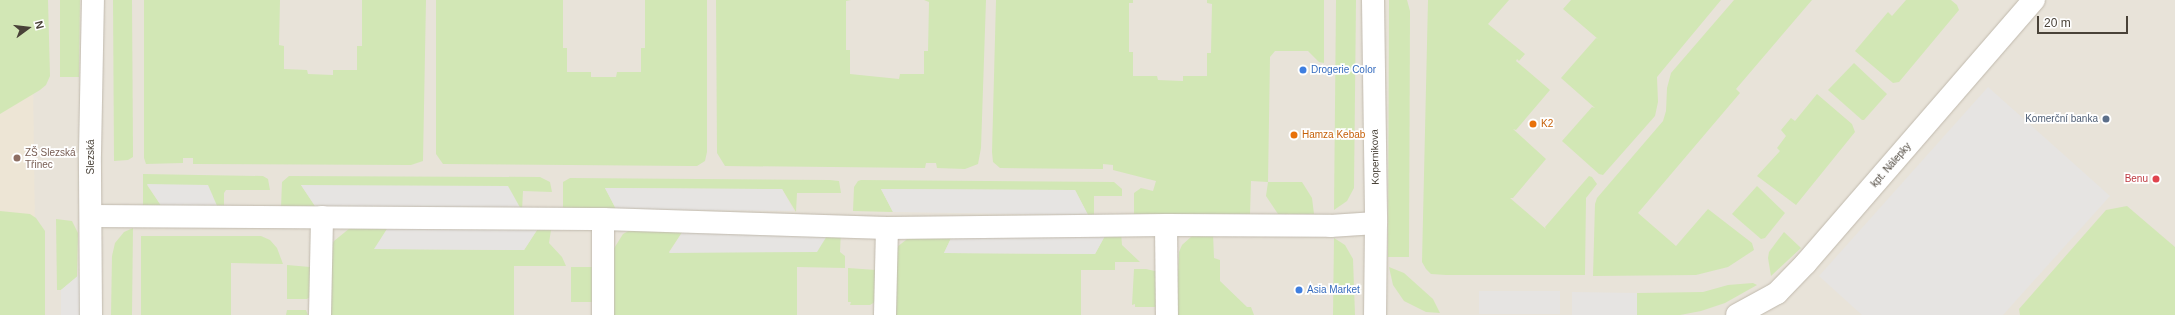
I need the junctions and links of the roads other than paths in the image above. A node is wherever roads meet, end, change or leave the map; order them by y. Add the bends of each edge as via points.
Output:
1 (93, 0) edge
2 (1373, 0) edge
3 (2034, 0) edge
4 (90, 216) junction
5 (322, 217) junction
6 (603, 219) junction
7 (1376, 223) junction
8 (1166, 225) junction
9 (887, 228) junction
10 (91, 315) edge
11 (320, 315) edge
12 (603, 315) edge
13 (885, 315) edge
14 (1167, 315) edge
15 (1375, 315) edge
16 (1737, 315) edge

1 - 4 street, Slezská
2 - 7 street, Kopernikova
3 - 16 street, kpt. Nálepky via 1806,263 1777,293
4 - 5 street
4 - 10 street, Slezská
5 - 6 street
5 - 11 street
6 - 9 street
6 - 12 street
7 - 8 street via 1330,226
7 - 15 street, Kopernikova
8 - 9 street
8 - 14 street
9 - 13 street

